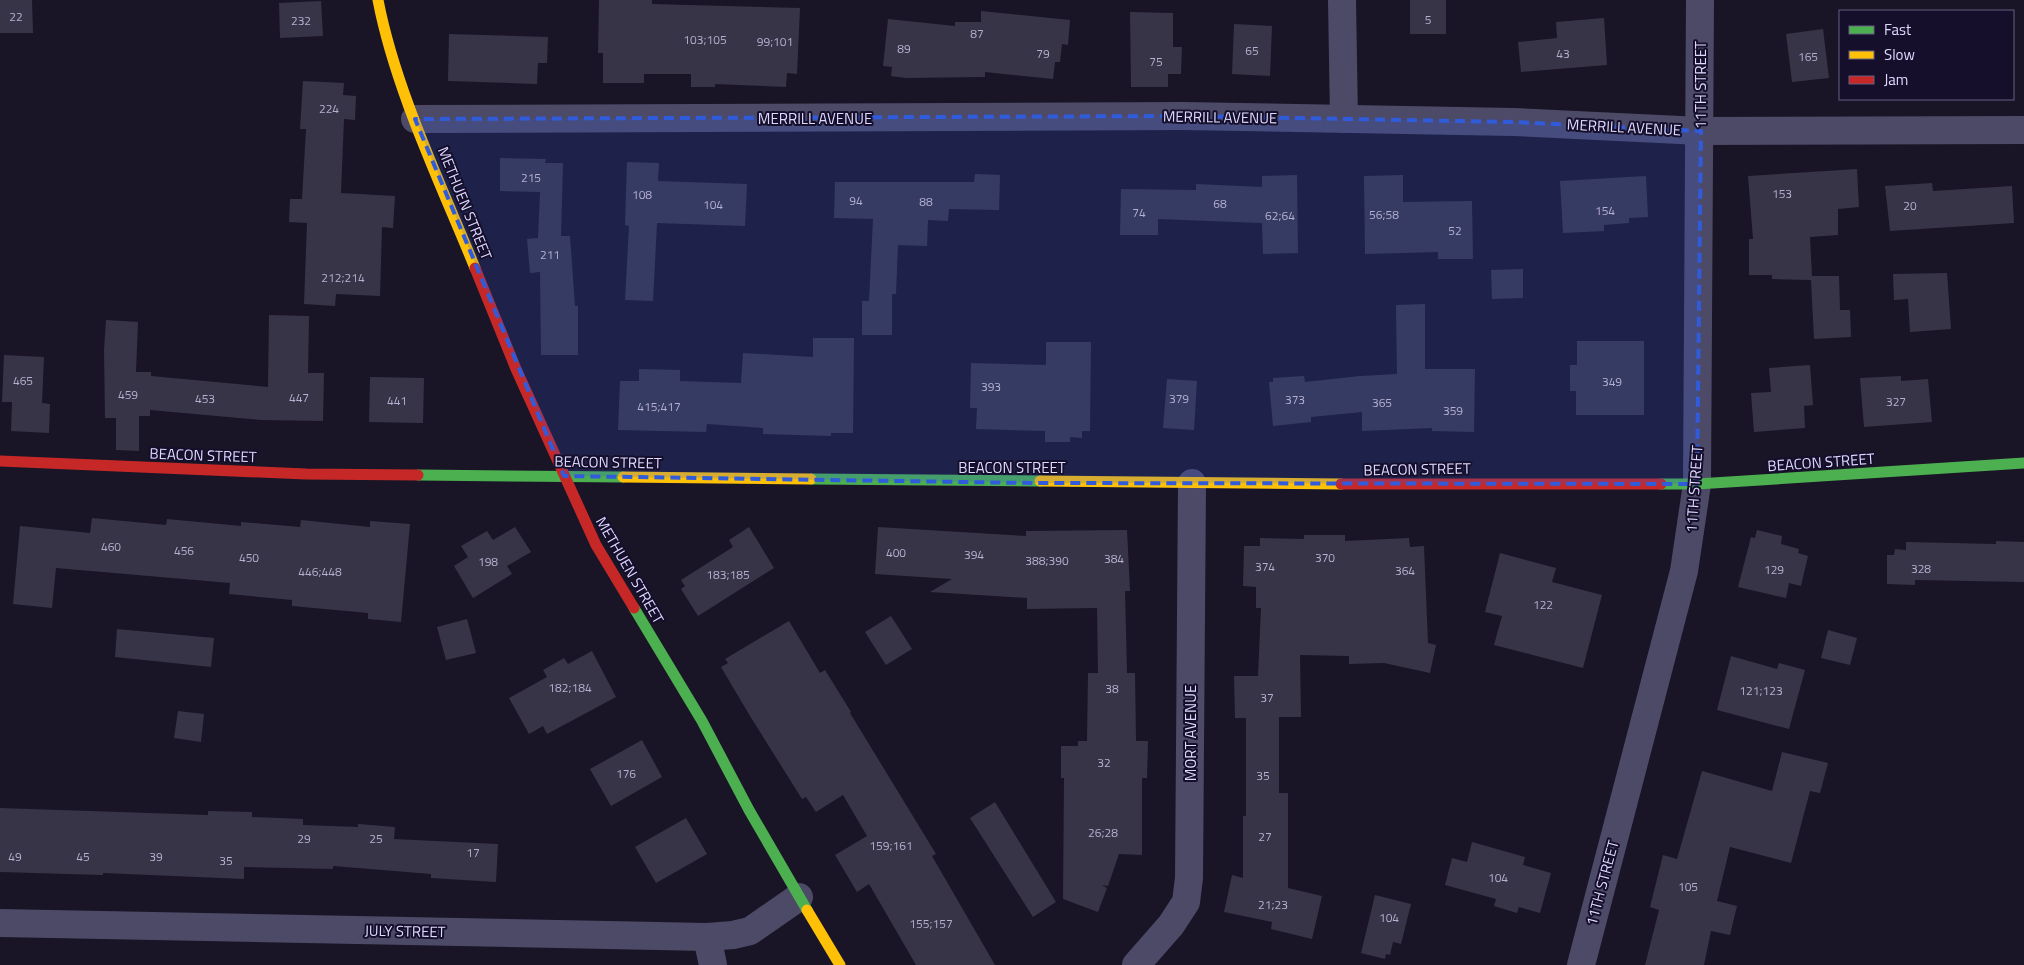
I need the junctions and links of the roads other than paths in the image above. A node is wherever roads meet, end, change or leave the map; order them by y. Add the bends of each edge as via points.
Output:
1 (378, 0) edge
2 (1342, 0) edge
3 (1700, 0) edge
4 (415, 119) junction
5 (1344, 119) junction
6 (2024, 130) edge
7 (1701, 131) junction
8 (0, 462) edge
9 (2024, 463) edge
10 (564, 476) junction
11 (1192, 483) junction
12 (1697, 484) junction
13 (799, 897) junction
14 (0, 923) edge
15 (707, 937) junction
16 (712, 965) edge
17 (840, 965) edge
18 (1136, 965) edge
19 (1580, 965) edge

1 - 4 street, METHUEN STREET
2 - 5 street
3 - 7 street, 11TH STREET
4 - 5 street, MERRILL AVENUE via 1183,116
4 - 10 street, METHUEN STREET via 516,369
5 - 7 street, MERRILL AVENUE via 1514,122
6 - 7 street, MERRILL AVENUE
7 - 12 street, 11TH STREET
8 - 10 street, BEACON STREET via 306,474
9 - 12 street, BEACON STREET
10 - 11 street, BEACON STREET
10 - 13 street, METHUEN STREET via 596,545 702,721
11 - 12 street, BEACON STREET
11 - 18 street, MORT AVENUE via 1186,902 1171,925
12 - 19 street, 11TH STREET via 1684,571
13 - 15 street, JULY STREET via 750,931
13 - 17 street, METHUEN STREET
14 - 15 street, JULY STREET
15 - 16 street

